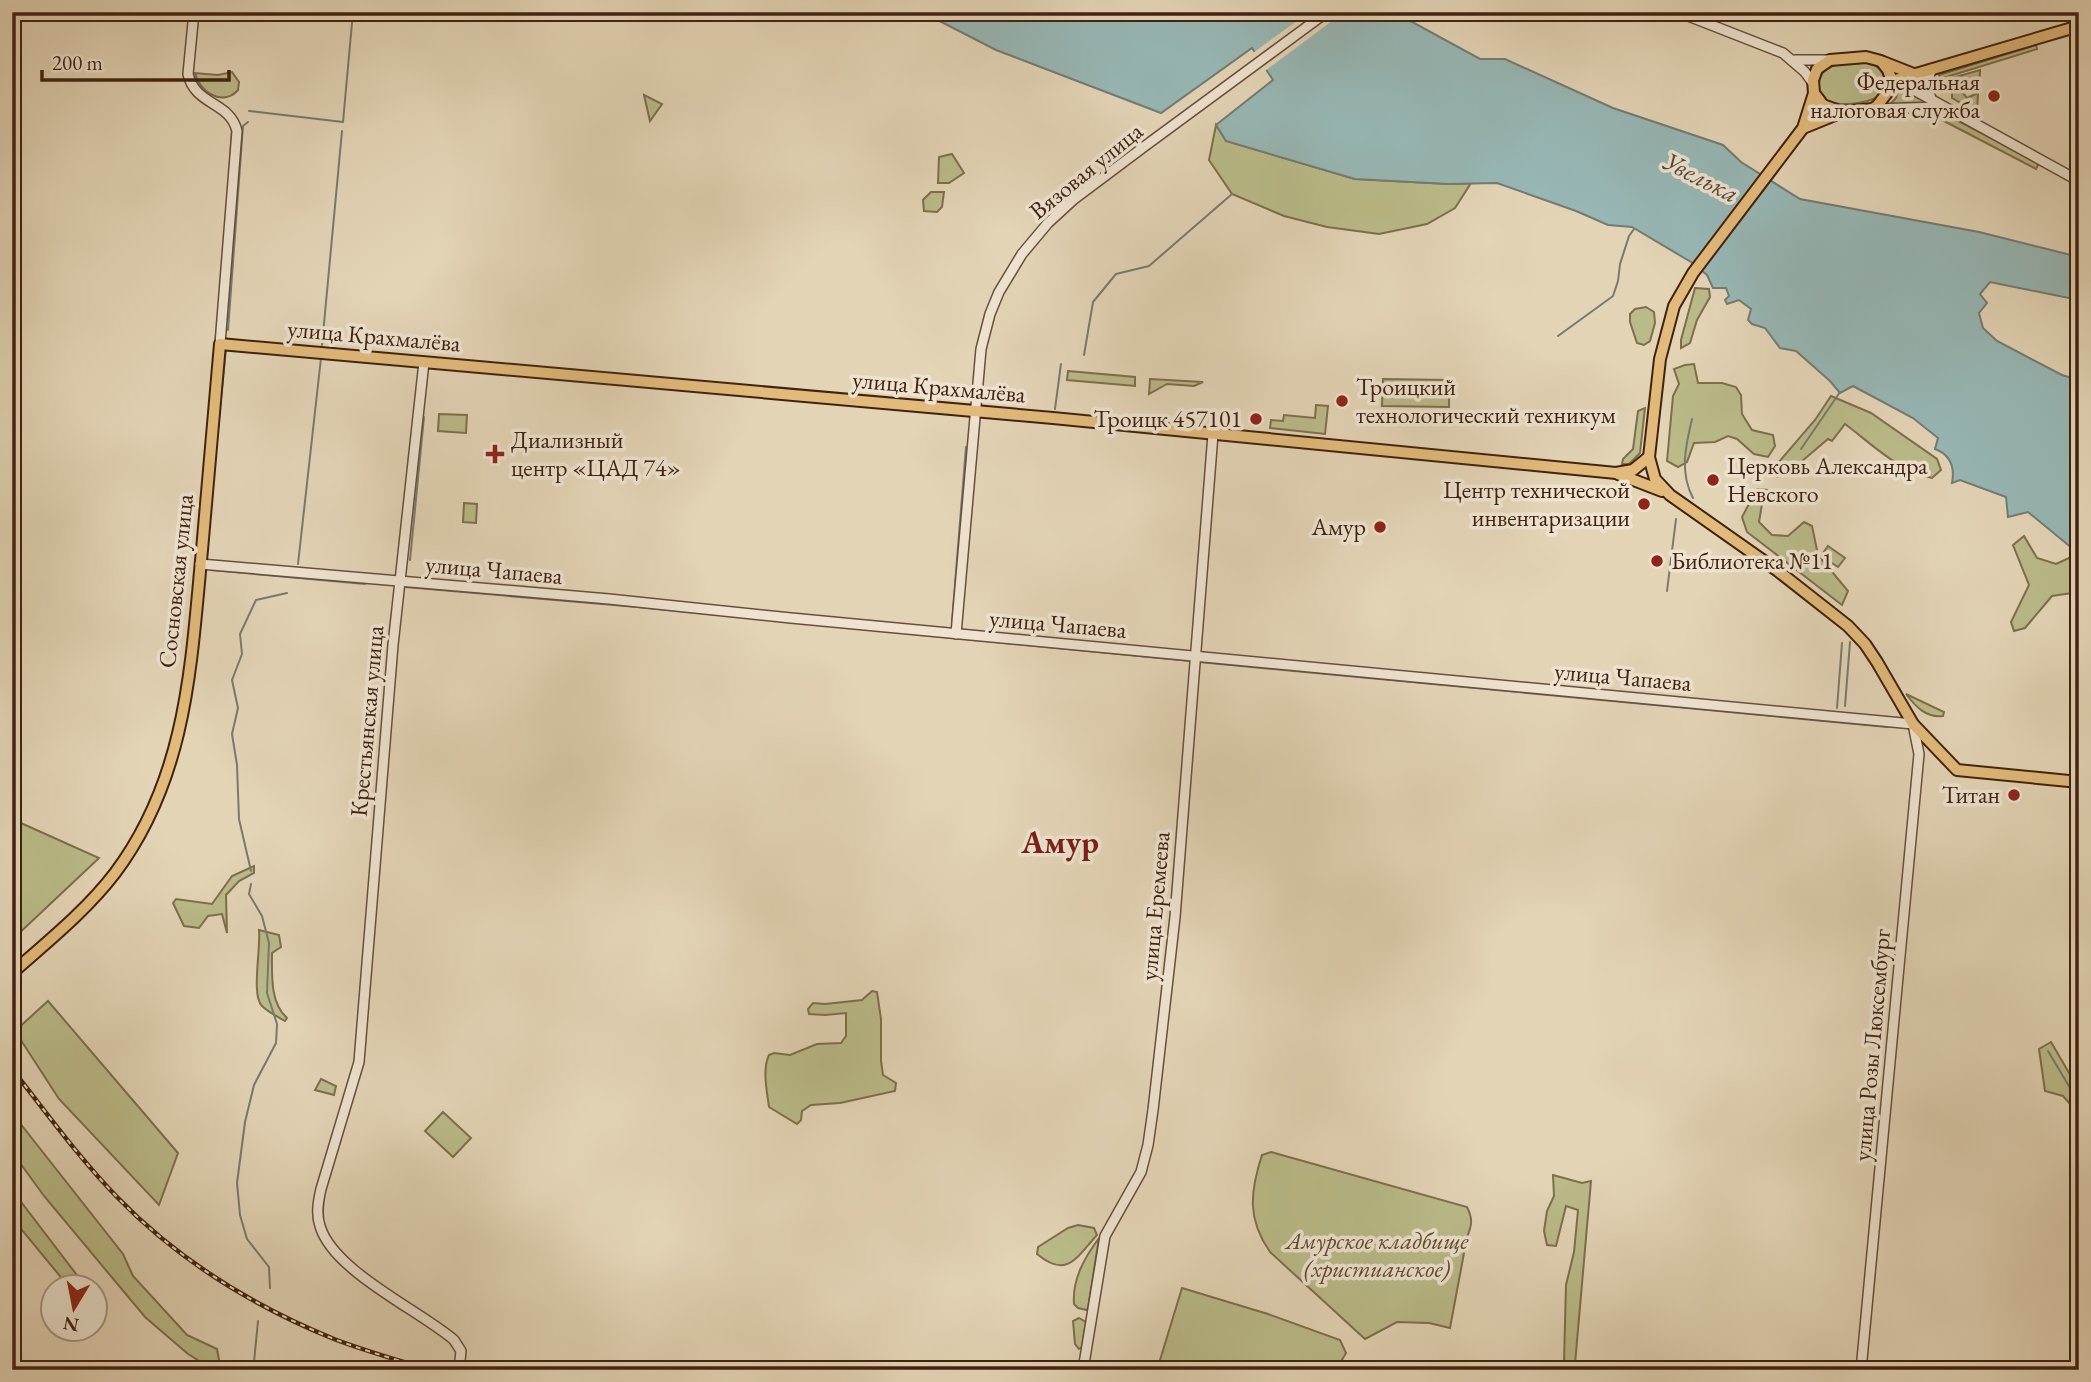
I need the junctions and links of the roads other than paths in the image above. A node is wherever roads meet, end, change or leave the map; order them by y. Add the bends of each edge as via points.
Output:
1 (194, 12) edge
2 (1327, 12) edge
3 (1678, 12) edge
4 (2079, 26) edge
5 (1794, 60) junction
6 (1830, 60) junction
7 (1881, 61) junction
8 (1932, 69) junction
9 (1916, 75) junction
10 (1892, 81) junction
11 (1813, 88) junction
12 (1939, 105) junction
13 (1872, 109) junction
14 (1842, 112) junction
15 (1803, 128) junction
16 (2079, 181) edge
17 (220, 344) junction
18 (424, 362) junction
19 (975, 411) junction
20 (1213, 434) junction
21 (1649, 457) junction
22 (1616, 473) junction
23 (1670, 495) junction
24 (200, 564) junction
25 (399, 582) junction
26 (956, 634) junction
27 (1196, 656) junction
28 (1913, 724) junction
29 (1938, 750) junction
30 (1919, 754) junction
31 (2079, 782) edge
32 (12, 974) edge
33 (459, 1370) edge
34 (1083, 1370) edge
35 (1861, 1370) edge

1 - 17 street, Сосновская улица via 188,74 196,92 228,114 237,135
2 - 19 street, Вязовая улица via 1073,201 1034,238 1009,273 990,314 981,349
3 - 5 street
4 - 8 main road
5 - 6 street
5 - 11 street
6 - 7 main road via 1866,57
6 - 11 main road via 1817,69
7 - 9 main road
7 - 10 main road
8 - 9 main road
8 - 12 street via 1925,90
9 - 10 main road
10 - 12 street
10 - 13 main road via 1886,97
11 - 14 main road via 1823,105
11 - 15 main road
12 - 13 street
12 - 16 street
13 - 14 main road
14 - 15 main road
15 - 21 main road via 1693,273 1674,306 1664,339
17 - 18 main road, улица Крахмалёва
17 - 24 main road, Сосновская улица
18 - 19 main road, улица Крахмалёва
18 - 25 street, Крестьянская улица
19 - 20 main road, улица Крахмалёва
19 - 26 street, Вязовая улица
20 - 22 main road, улица Крахмалёва
20 - 27 street, улица Еремеева
21 - 22 main road via 1633,470
21 - 23 main road via 1656,478
22 - 23 main road, улица Крахмалёва
23 - 28 main road via 1847,626 1877,662
24 - 25 street, улица Чапаева
24 - 32 main road, Сосновская улица via 181,724 161,792 115,873
25 - 26 street, улица Чапаева
25 - 33 street, Крестьянская улица via 359,1062 318,1200 320,1227 345,1262 454,1340 461,1351
26 - 27 street, улица Чапаева
27 - 28 street, улица Чапаева
27 - 34 street, улица Еремеева via 1175,917 1148,1144 1138,1179 1105,1236
28 - 29 main road
28 - 30 street, улица Розы Люксембург
29 - 30 street via 1927,748
29 - 31 main road via 1956,769
30 - 35 street, улица Розы Люксембург

